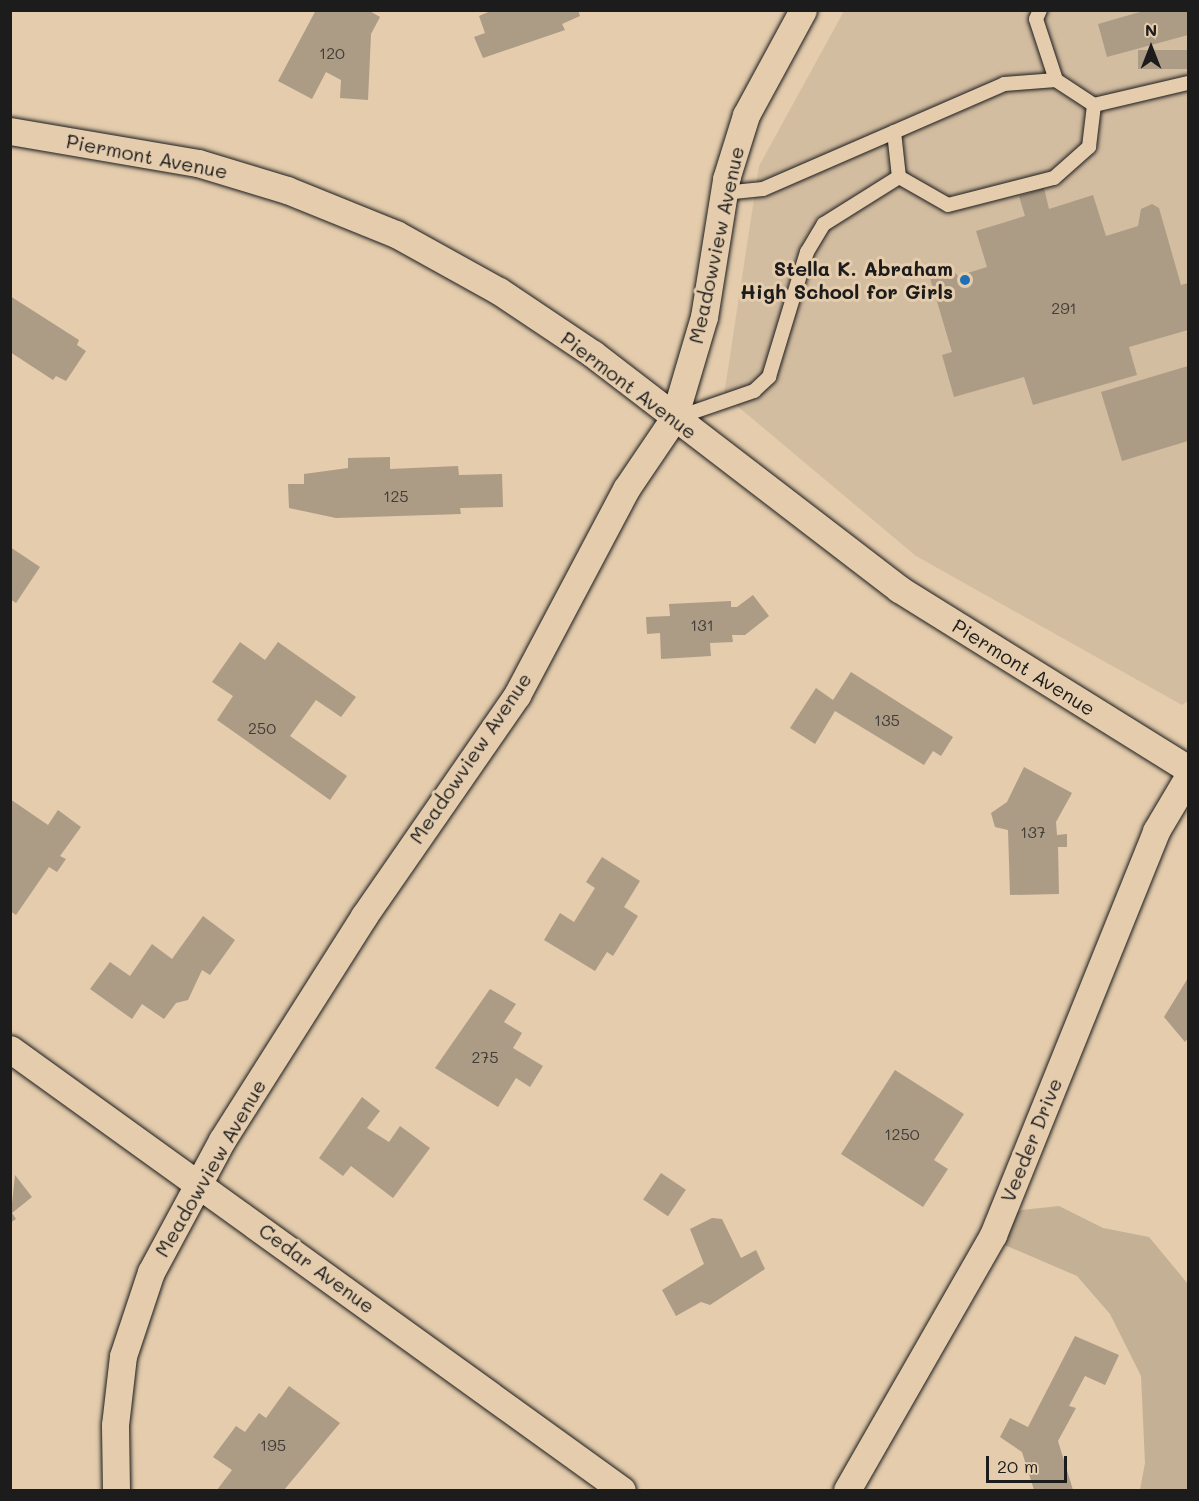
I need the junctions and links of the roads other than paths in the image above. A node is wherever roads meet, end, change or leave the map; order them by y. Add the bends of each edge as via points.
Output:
1 (803, 10) edge
2 (1040, 10) edge
3 (1056, 80) junction
4 (1188, 84) edge
5 (1094, 105) junction
6 (10, 131) edge
7 (894, 132) junction
8 (899, 177) junction
9 (724, 193) junction
10 (674, 418) junction
11 (1188, 769) edge
12 (1188, 777) edge
13 (10, 1049) edge
14 (199, 1184) junction
15 (116, 1491) edge
16 (621, 1491) edge
17 (847, 1491) edge

1 - 9 street, Meadowview Avenue via 746,115
2 - 3 lane via 1036,19
3 - 5 lane
3 - 7 lane via 1004,84
4 - 5 lane
5 - 8 lane via 1089,147 1054,178 948,205
6 - 10 street, Piermont Avenue via 198,163 287,190 396,234 509,297
7 - 8 lane
7 - 9 lane via 763,189
8 - 10 lane via 824,224 807,252 769,377 754,391
9 - 10 street, Meadowview Avenue via 704,318
10 - 11 street, Piermont Avenue via 898,589
10 - 14 street, Meadowview Avenue via 626,489 517,695 364,916
12 - 17 street, Veeder Drive via 1156,831 993,1235
13 - 14 street, Cedar Avenue
14 - 15 street, Meadowview Avenue via 151,1272 123,1356 115,1425
14 - 16 street, Cedar Avenue

